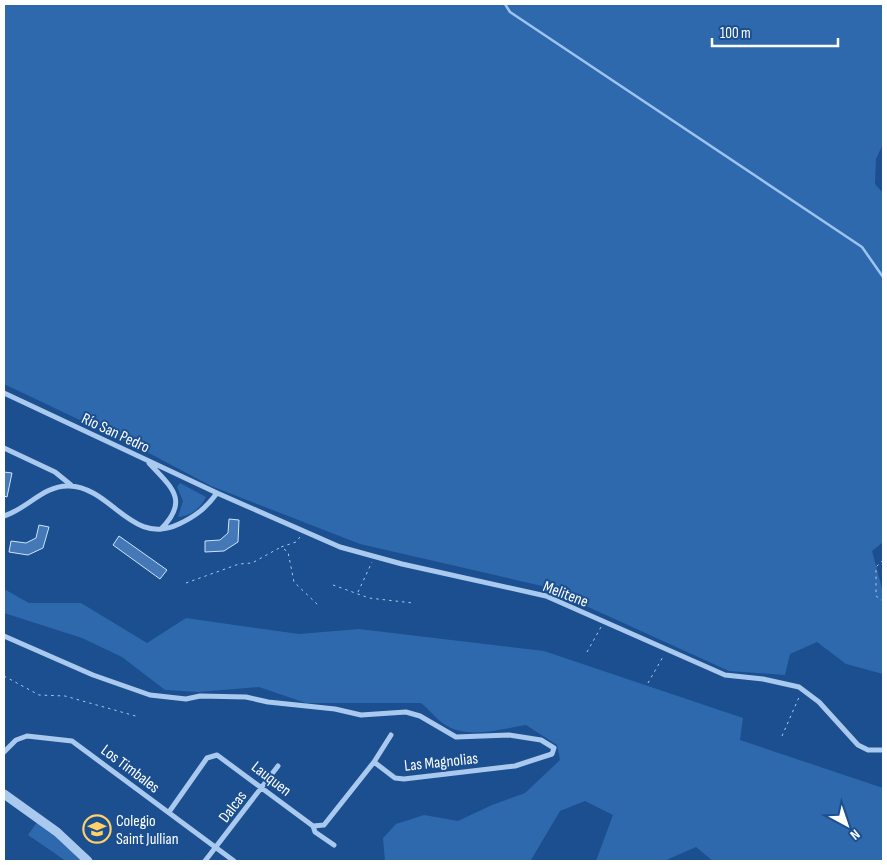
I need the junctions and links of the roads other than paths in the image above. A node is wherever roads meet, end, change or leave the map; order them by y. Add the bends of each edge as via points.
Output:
1 (4, 393) edge
2 (4, 448) edge
3 (146, 460) junction
4 (71, 486) junction
5 (217, 493) junction
6 (4, 516) edge
7 (161, 529) junction
8 (4, 636) edge
9 (391, 735) dead end
10 (883, 750) edge
11 (4, 752) edge
12 (374, 762) junction
13 (278, 766) dead end
14 (262, 786) junction
15 (4, 794) edge
16 (169, 812) junction
17 (313, 826) junction
18 (334, 845) dead end
19 (216, 847) junction
20 (88, 861) edge
21 (205, 861) edge
22 (234, 861) edge

1 - 3 street, Río San Pedro
2 - 4 street via 55,472
3 - 5 street, Río San Pedro
3 - 7 street via 170,486 178,504 175,514
4 - 6 street via 50,489
4 - 7 street via 89,491 146,529
5 - 7 street via 196,516
5 - 10 street, Melitene via 340,547 546,596 725,675 763,679 803,690 819,702 858,745 868,750
8 - 12 street, Las Magnolias via 93,675 150,695 186,699 200,696 246,697 361,714 406,712 420,716 456,737 509,735 541,740 554,748 552,754 515,766 404,779 395,778
9 - 12 street, Las Magnolias
11 - 16 street, Los Timbales via 16,740 27,736 72,741
12 - 17 street, Las Magnolias via 324,826
13 - 14 street, Dalcas
14 - 16 street, Lauquen via 222,756 213,754
14 - 17 street, Lauquen
14 - 19 street, Dalcas
15 - 20 street via 57,832
16 - 19 street, Los Timbales
17 - 18 street, Lauquen via 315,832
19 - 21 street, Dalcas
19 - 22 street, Los Timbales

